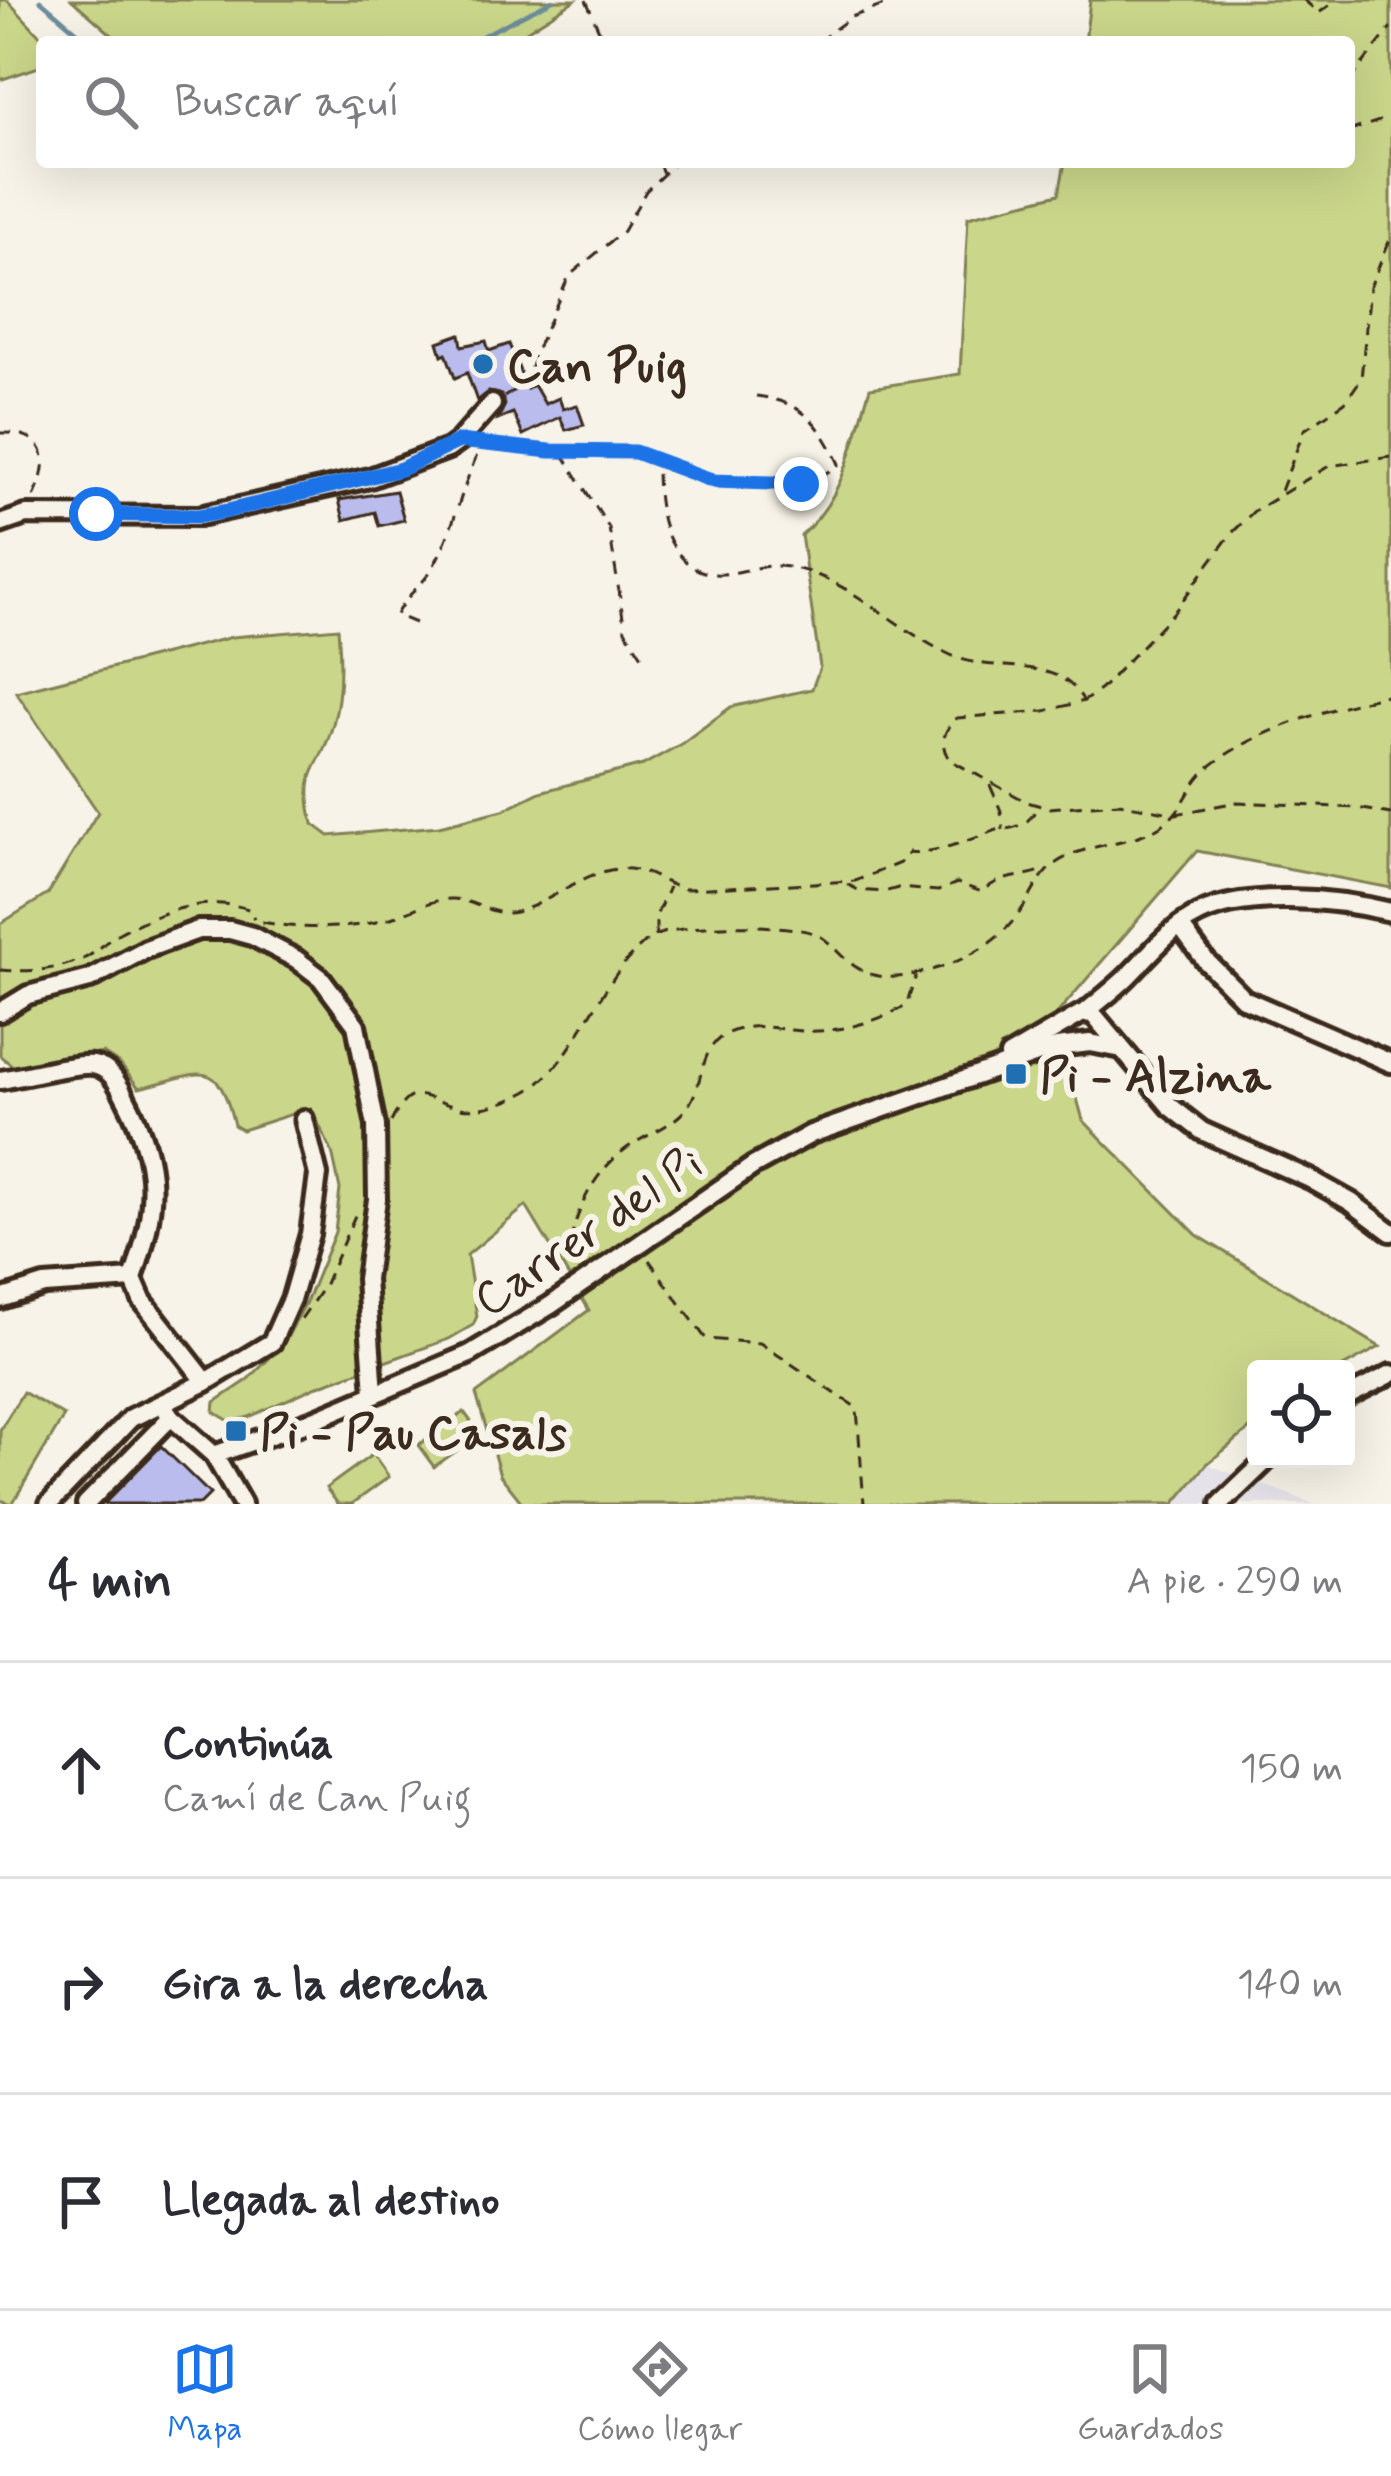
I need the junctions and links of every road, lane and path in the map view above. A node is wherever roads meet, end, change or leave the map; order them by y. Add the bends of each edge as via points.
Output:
1 (586, 0) edge
2 (898, 0) edge
3 (1304, 0) edge
4 (1336, 0) edge
5 (1391, 28) edge
6 (601, 36) edge
7 (826, 36) edge
8 (1355, 73) edge
9 (1391, 117) edge
10 (1355, 129) edge
11 (660, 168) edge
12 (670, 168) edge
13 (663, 175) junction
14 (1391, 237) edge
15 (756, 396) dead end
16 (488, 409) junction
17 (0, 433) edge
18 (482, 444) junction
19 (561, 452) junction
20 (1391, 457) edge
21 (655, 460) junction
22 (1281, 493) junction
23 (26, 515) junction
24 (0, 524) edge
25 (416, 623) dead end
26 (641, 656) dead end
27 (1391, 694) edge
28 (1084, 701) junction
29 (991, 783) junction
30 (1038, 805) junction
31 (1176, 814) junction
32 (1391, 814) edge
33 (1003, 830) junction
34 (1052, 866) junction
35 (846, 883) junction
36 (670, 885) junction
37 (1391, 912) edge
38 (1180, 926) junction
39 (656, 935) junction
40 (0, 970) edge
41 (916, 974) junction
42 (1112, 992) junction
43 (0, 1012) edge
44 (1081, 1014) junction
45 (1102, 1024) junction
46 (1088, 1043) junction
47 (1117, 1048) junction
48 (1391, 1063) edge
49 (1000, 1064) junction
50 (0, 1081) edge
51 (304, 1119) dead end
52 (377, 1141) junction
53 (360, 1205) dead end
54 (1391, 1232) edge
55 (638, 1245) junction
56 (567, 1262) dead end
57 (133, 1279) junction
58 (0, 1299) edge
59 (301, 1319) dead end
60 (1391, 1374) edge
61 (206, 1382) junction
62 (1355, 1392) edge
63 (374, 1393) junction
64 (167, 1411) junction
65 (214, 1455) junction
66 (1259, 1468) edge
67 (49, 1504) edge
68 (86, 1504) edge
69 (242, 1504) edge
70 (864, 1504) edge
71 (1221, 1504) edge

1 - 6 path
2 - 7 path
3 - 4 path via 1319,13
5 - 8 path
9 - 10 path
11 - 13 path
12 - 13 path
13 - 16 path via 623,231 569,276 527,382
14 - 22 path via 1370,287 1360,379 1346,402 1304,430
15 - 21 path via 801,407 839,464 801,484 751,483 714,481
16 - 18 path
16 - 23 street via 459,441 370,478 199,516
17 - 23 path via 26,435 44,458
18 - 19 path
18 - 25 path via 430,573 397,615
19 - 21 path via 635,452
19 - 26 path via 606,520 625,630
20 - 22 path via 1329,466
21 - 28 path via 662,519 691,566 712,574 774,566 812,574 958,658 1055,674
22 - 28 path via 1230,535 1175,610
23 - 24 street
27 - 31 path via 1234,751 1201,775
28 - 29 path via 949,725 944,752
29 - 30 path
29 - 33 path
30 - 31 path via 1119,803
30 - 33 path via 1032,819
31 - 32 path via 1237,802
31 - 34 path via 1138,837
33 - 35 path via 910,852
34 - 35 path via 994,880 982,892 957,883 884,892
34 - 41 path via 997,939
35 - 36 path
36 - 39 path
36 - 40 path via 620,869 584,877 515,912 454,899 364,925 297,927 254,921 251,910 231,902 200,903 147,920 84,959 28,974
37 - 38 street via 1264,902 1206,910
38 - 42 street, Carrer del Pi
38 - 48 street via 1244,999
39 - 41 path via 800,929 827,940 867,975
39 - 52 path via 546,1078 478,1108 406,1098
41 - 56 path via 906,1006 858,1026 756,1024 724,1035 706,1053 688,1107 632,1144 587,1191
42 - 44 street, Carrer del Pi
42 - 45 street
43 - 52 street via 185,933 252,936 321,978 356,1025
44 - 45 street
44 - 46 street via 1074,1035
44 - 49 street, Carrer del Pi
45 - 46 street
45 - 47 street
46 - 47 street, Carrer del Pi
46 - 49 street, Carrer del Pi
47 - 54 street via 1202,1131 1310,1179
49 - 55 street, Carrer del Pi via 796,1141
50 - 57 street via 94,1065 113,1074 146,1137 152,1192
51 - 61 street via 318,1175 292,1297 272,1342
52 - 63 street via 366,1279
53 - 59 path
55 - 63 street, Carrer del Pi via 485,1346
55 - 70 path via 706,1340 760,1343 856,1408
57 - 58 street via 44,1285
57 - 61 street
60 - 62 street
61 - 64 street
63 - 65 street, Carrer del Pi
64 - 65 street
64 - 67 street via 142,1412 122,1426
64 - 68 street
65 - 69 street
66 - 71 street

